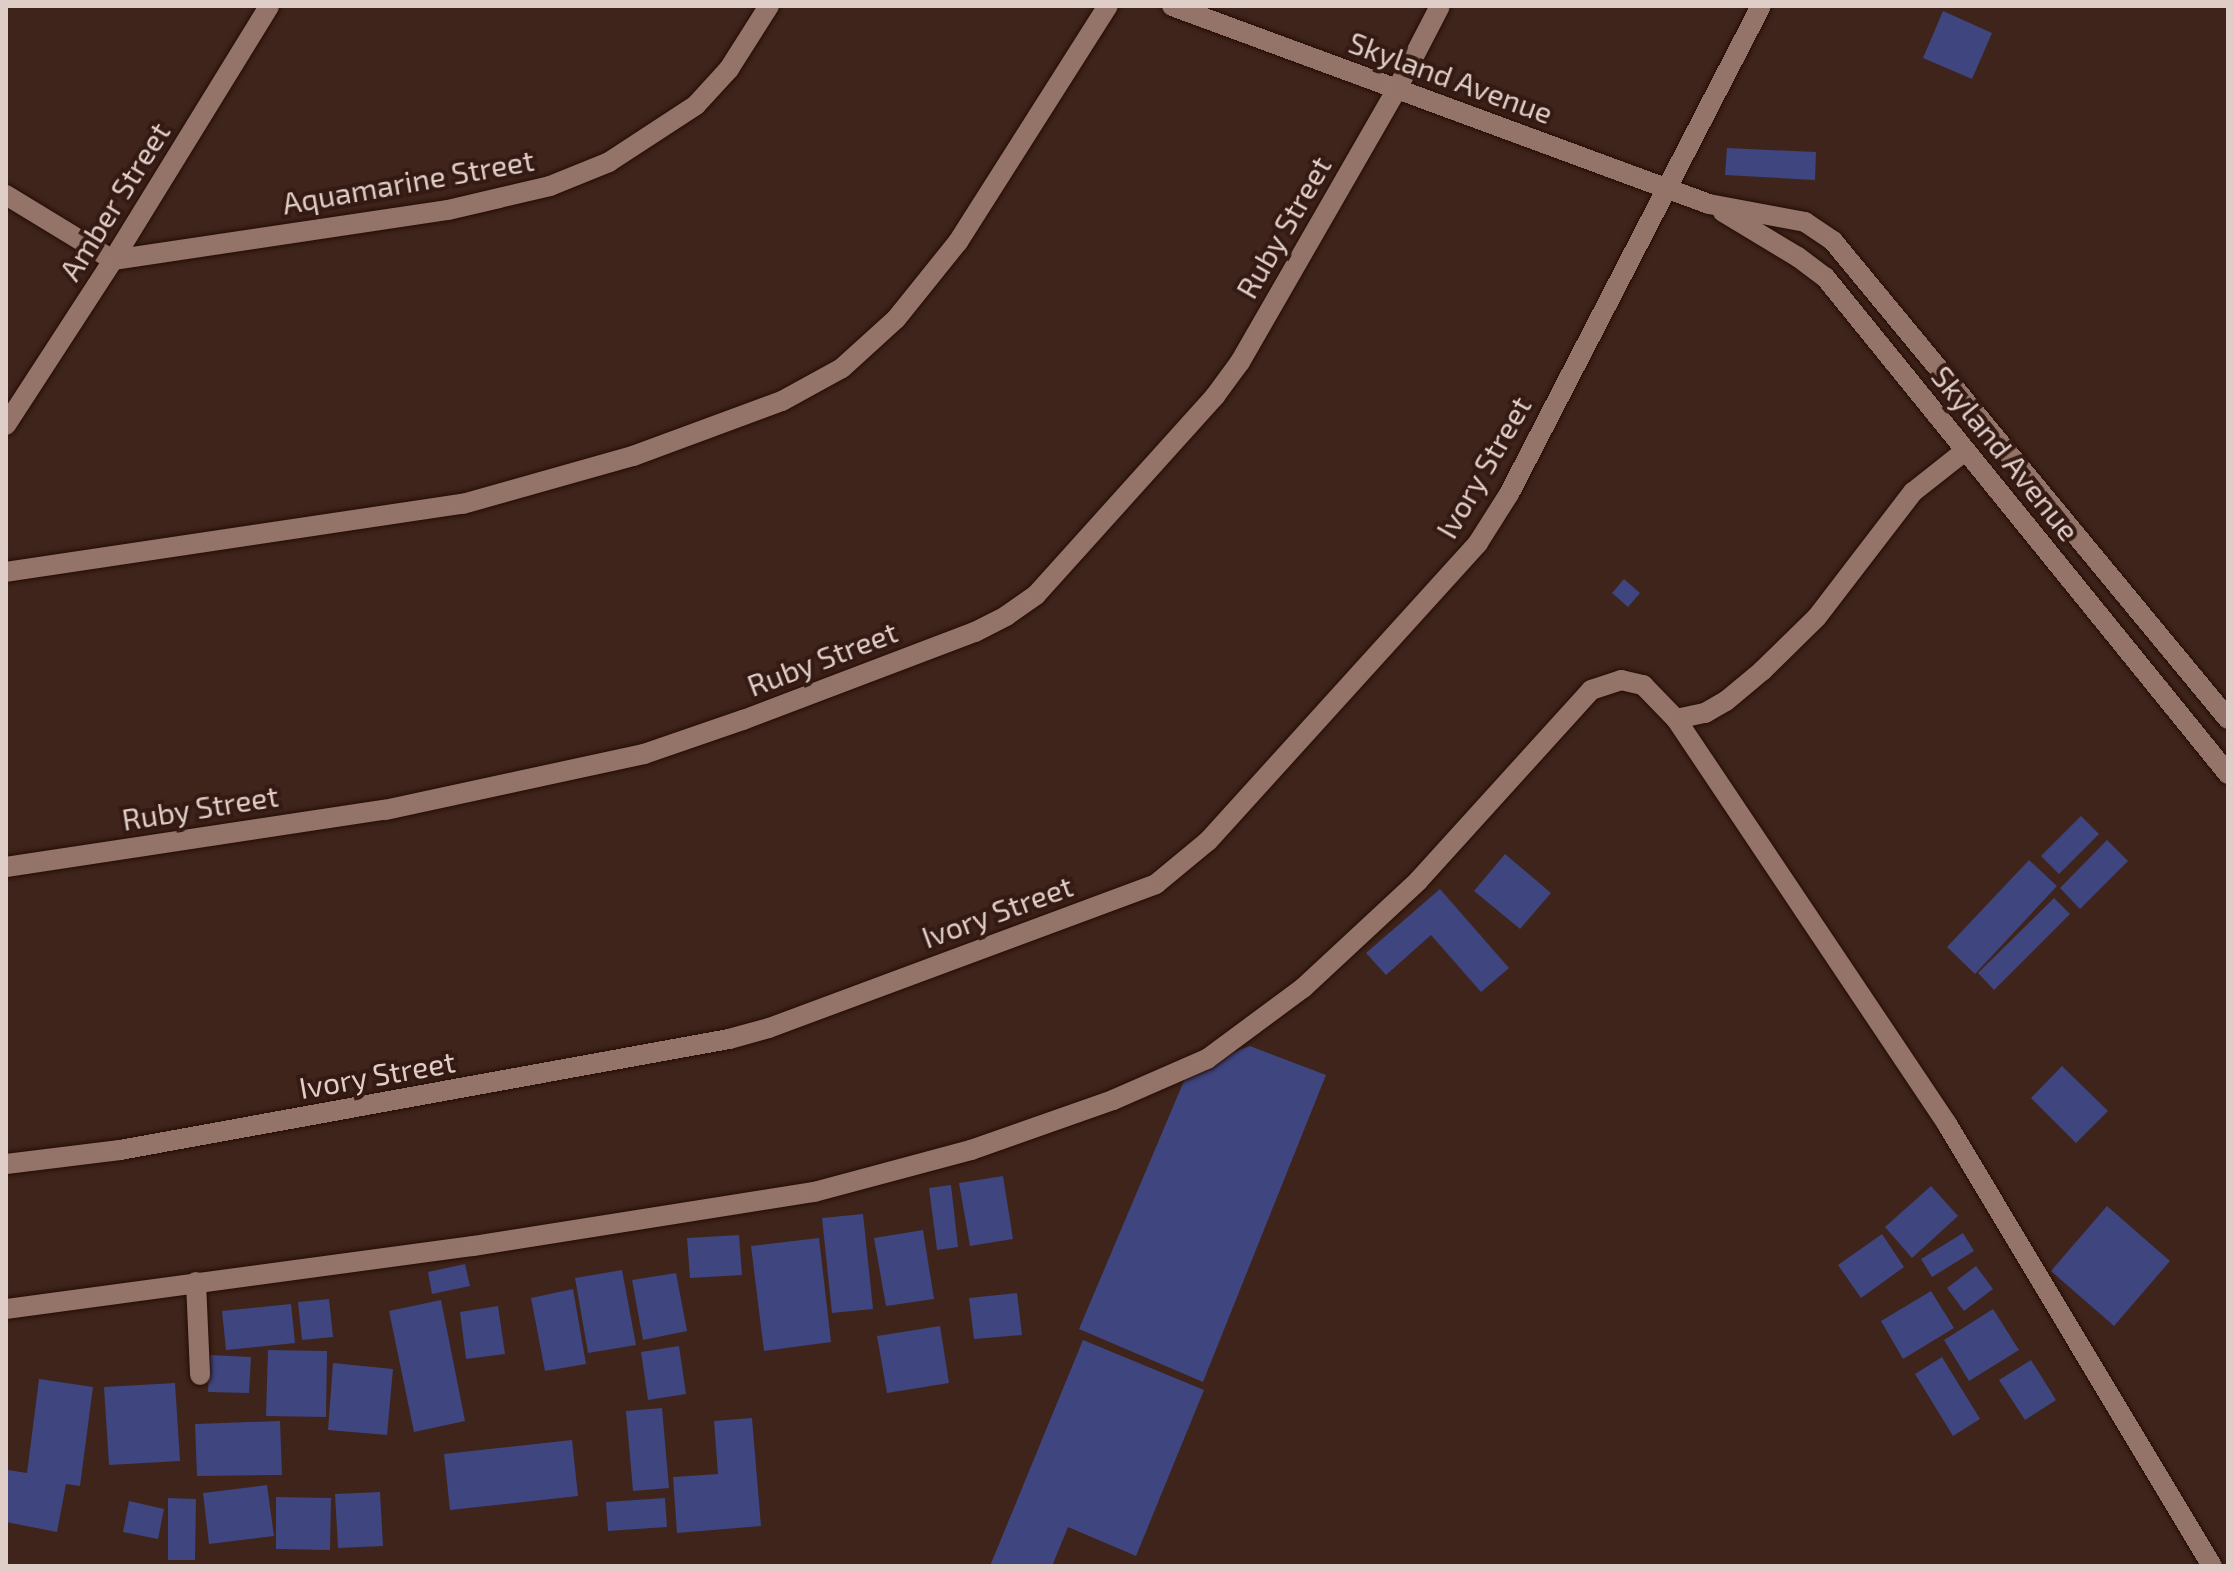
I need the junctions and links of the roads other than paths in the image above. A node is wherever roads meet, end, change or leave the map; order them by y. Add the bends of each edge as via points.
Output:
1 (269, 6) edge
2 (769, 6) edge
3 (1108, 6) edge
4 (1172, 6) edge
5 (1440, 6) edge
6 (1761, 6) edge
7 (1397, 89) junction
8 (1665, 188) junction
9 (6, 195) edge
10 (1709, 204) junction
11 (113, 260) junction
12 (6, 425) edge
13 (1965, 451) junction
14 (6, 572) edge
15 (1676, 719) junction
16 (2228, 719) edge
17 (2228, 774) edge
18 (6, 867) edge
19 (6, 1164) edge
20 (196, 1282) junction
21 (6, 1309) edge
22 (200, 1375) dead end
23 (2212, 1566) edge

1 - 11 street, Amber Street
2 - 11 street, Aquamarine Street via 729,69 696,105 609,162 550,186 448,210
3 - 14 street via 958,242 896,319 842,368 782,401 633,456 463,504
4 - 7 street, Skyland Avenue
5 - 7 street, Ruby Street
6 - 8 street, Ivory Street
7 - 8 street, Skyland Avenue
7 - 18 street, Ruby Street via 1240,362 1215,396 1036,595 1006,616 644,754 385,810
8 - 10 street, Skyland Avenue
8 - 19 street, Ivory Street via 1509,494 1478,543 1208,841 1156,884 729,1039 136,1148
9 - 11 street
10 - 13 street, Skyland Avenue via 1825,277
10 - 16 street, Skyland Avenue via 1805,222 1833,241
11 - 12 street, Amber Street
13 - 15 street via 1913,492 1817,617 1762,671 1705,713
13 - 17 street, Skyland Avenue
15 - 20 street via 1643,685 1621,680 1591,690 1418,881 1303,988 1207,1059 1113,1100 971,1150 814,1192 473,1246
15 - 23 street via 1984,1180
20 - 21 street
20 - 22 street

